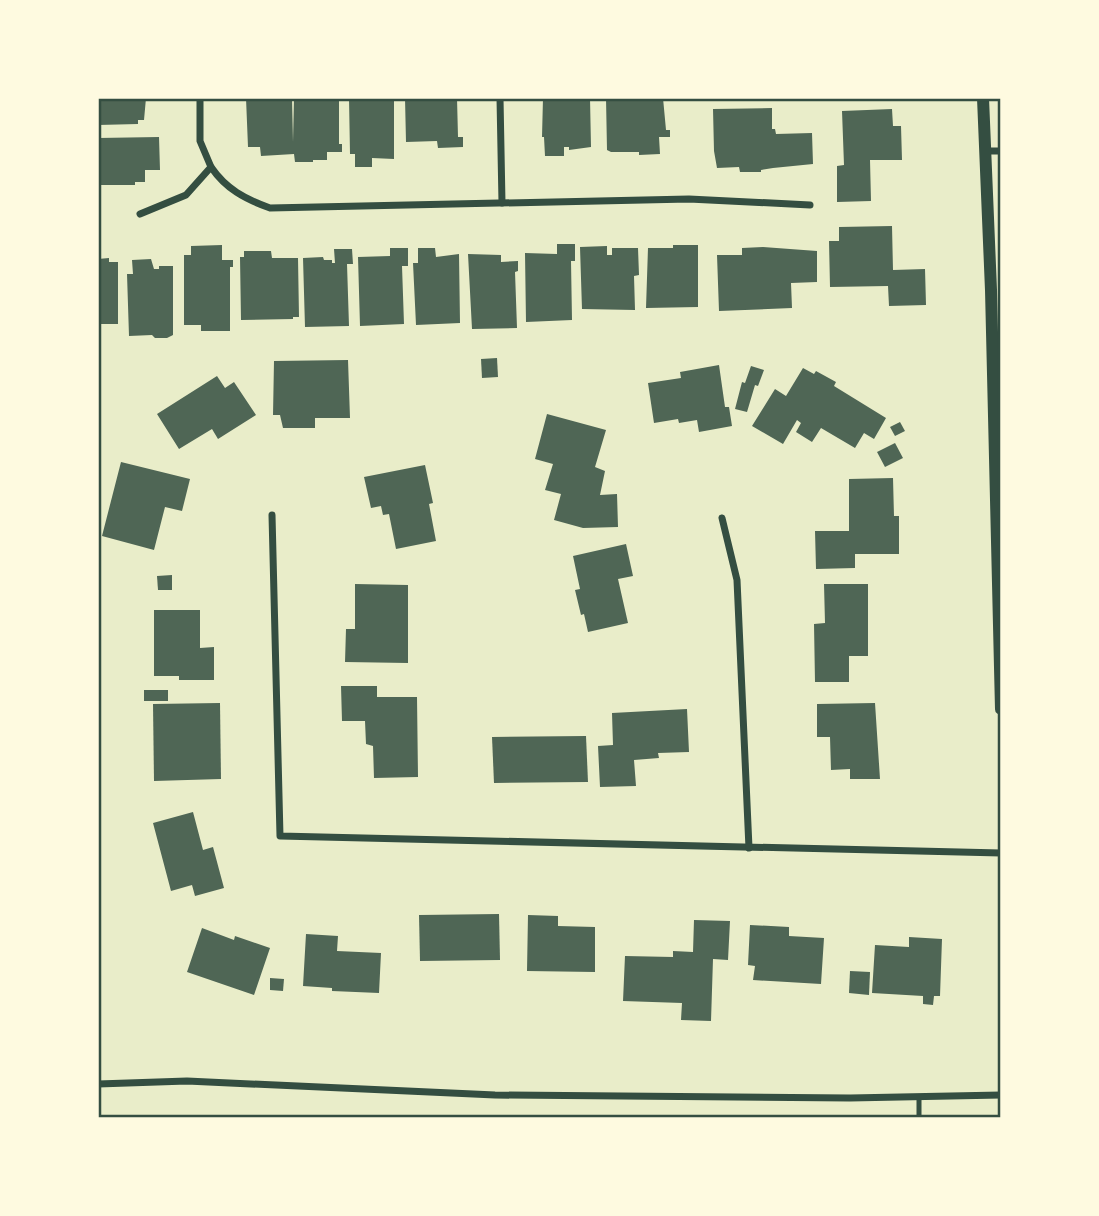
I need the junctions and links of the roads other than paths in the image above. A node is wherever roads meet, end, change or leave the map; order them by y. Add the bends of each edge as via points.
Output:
1 (200, 98) edge
2 (500, 98) edge
3 (983, 98) edge
4 (985, 151) junction
5 (1001, 151) edge
6 (211, 166) junction
7 (502, 203) junction
8 (810, 205) dead end
9 (140, 214) dead end
10 (272, 515) dead end
11 (722, 518) dead end
12 (1001, 709) edge
13 (749, 848) junction
14 (1001, 853) edge
15 (98, 1084) edge
16 (1001, 1095) edge
17 (919, 1098) junction
18 (919, 1118) edge

1 - 6 street via 200,141
2 - 7 street
3 - 4 street
4 - 5 street
4 - 12 street
6 - 7 street via 222,183 270,208
6 - 9 street via 186,195
7 - 8 street via 689,199
10 - 13 street via 279,836
11 - 13 street via 737,580
13 - 14 street
15 - 17 street via 187,1081 495,1095
16 - 17 street
17 - 18 lane

